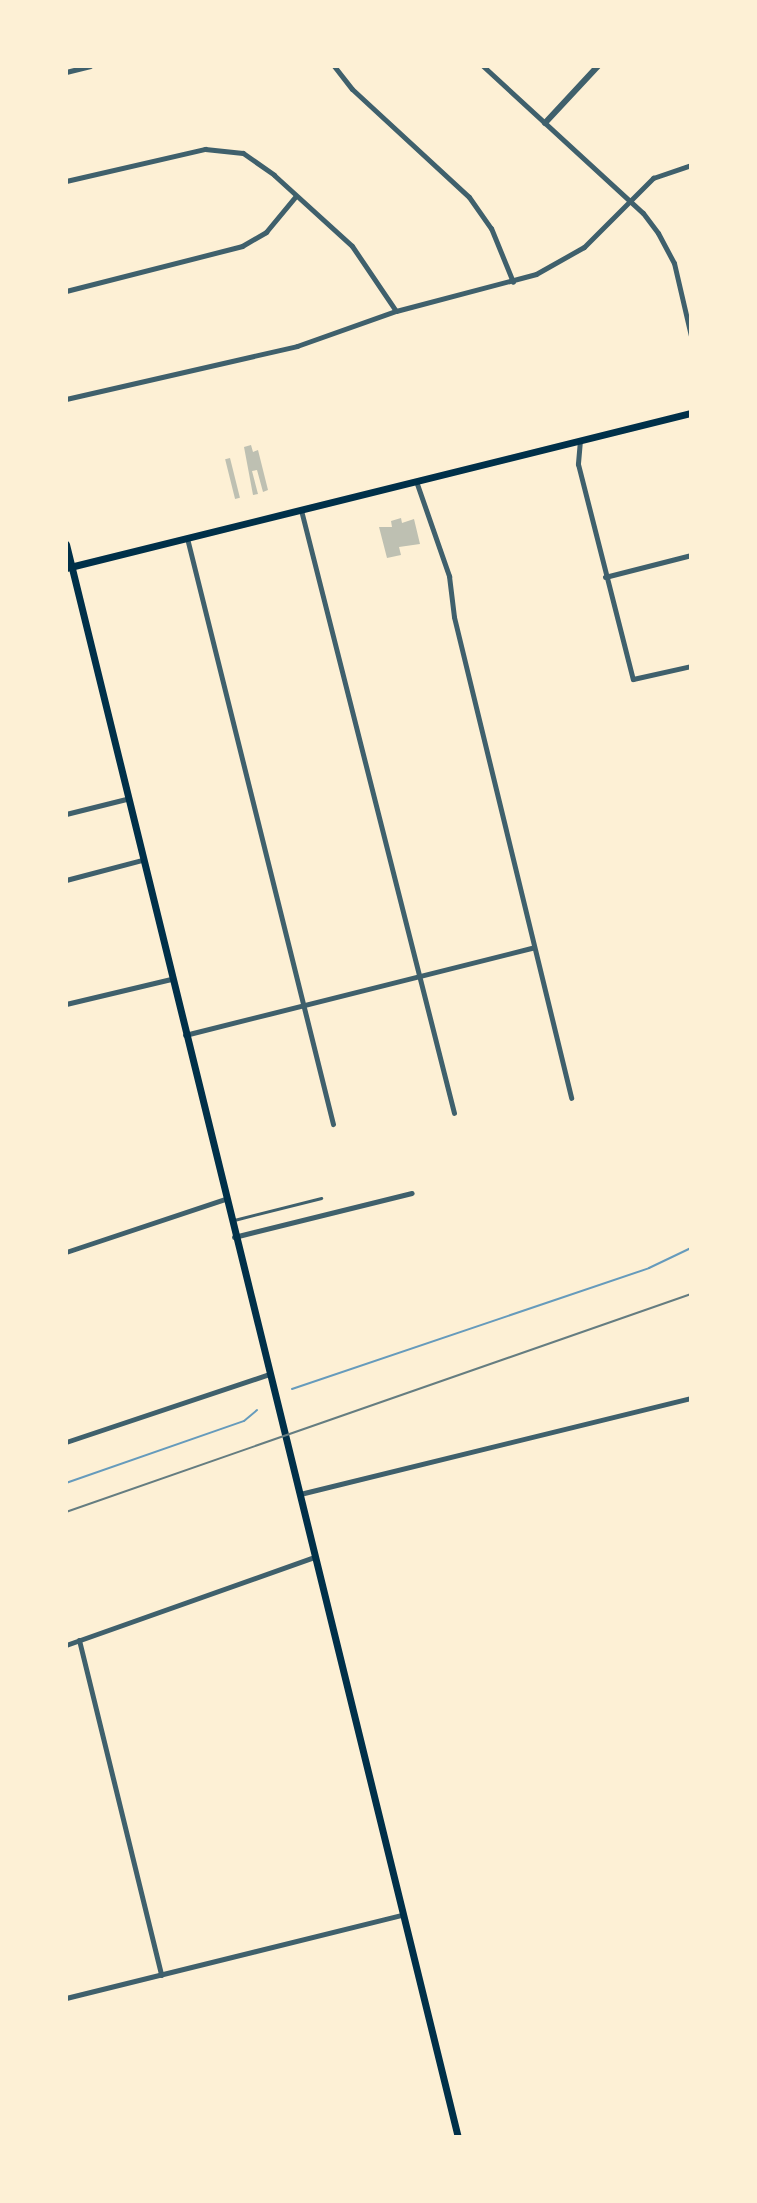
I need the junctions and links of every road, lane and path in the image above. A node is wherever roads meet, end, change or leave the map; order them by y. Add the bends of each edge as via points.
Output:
1 (90, 66) edge
2 (334, 66) edge
3 (483, 66) edge
4 (598, 66) edge
5 (66, 72) edge
6 (545, 123) junction
7 (691, 165) edge
8 (66, 181) edge
9 (295, 197) junction
10 (629, 200) junction
11 (513, 282) junction
12 (66, 291) edge
13 (396, 311) junction
14 (691, 336) edge
15 (66, 399) edge
16 (691, 413) edge
17 (580, 440) junction
18 (416, 481) junction
19 (301, 510) junction
20 (187, 538) junction
21 (66, 544) edge
22 (691, 555) edge
23 (69, 568) edge
24 (605, 577) junction
25 (691, 666) edge
26 (126, 799) junction
27 (66, 814) edge
28 (142, 860) junction
29 (66, 880) edge
30 (532, 948) junction
31 (420, 978) junction
32 (171, 979) junction
33 (66, 1004) edge
34 (303, 1007) junction
35 (185, 1035) junction
36 (571, 1098) dead end
37 (454, 1113) dead end
38 (333, 1124) dead end
39 (412, 1193) dead end
40 (321, 1198) dead end
41 (225, 1199) junction
42 (230, 1221) junction
43 (234, 1237) junction
44 (66, 1252) edge
45 (269, 1374) junction
46 (691, 1398) edge
47 (66, 1442) edge
48 (298, 1495) junction
49 (314, 1557) junction
50 (79, 1640) junction
51 (66, 1645) edge
52 (402, 1915) junction
53 (161, 1975) junction
54 (66, 1998) edge
55 (458, 2137) edge

1 - 5 street
2 - 11 street via 469,197 491,228
3 - 6 street
4 - 6 street
6 - 10 street
7 - 10 street via 653,178
8 - 9 street via 205,149 243,153
9 - 12 street via 266,232 242,246
9 - 13 street via 352,246
10 - 11 street via 570,258
10 - 14 street via 658,233 674,263
11 - 13 street
13 - 15 street via 297,346
16 - 17 main road
17 - 18 main road
17 - 24 street via 578,464
18 - 19 main road
18 - 30 street via 449,576 454,617
19 - 20 main road
19 - 31 street
20 - 23 main road
20 - 34 street
21 - 23 main road
22 - 24 street
23 - 26 main road
24 - 25 street via 633,679
26 - 27 street
26 - 28 main road
28 - 29 street
28 - 32 main road
30 - 31 street
30 - 36 street
31 - 34 street
31 - 37 street
32 - 33 street
32 - 35 main road
34 - 35 street
34 - 38 street
35 - 41 main road
39 - 43 street
40 - 42 lane
41 - 42 main road
41 - 44 street
42 - 43 main road
43 - 45 main road
45 - 47 street
45 - 48 main road
46 - 48 street
48 - 49 main road
49 - 50 street
49 - 52 main road
50 - 51 street
50 - 53 street
52 - 53 street
52 - 55 main road
53 - 54 street

